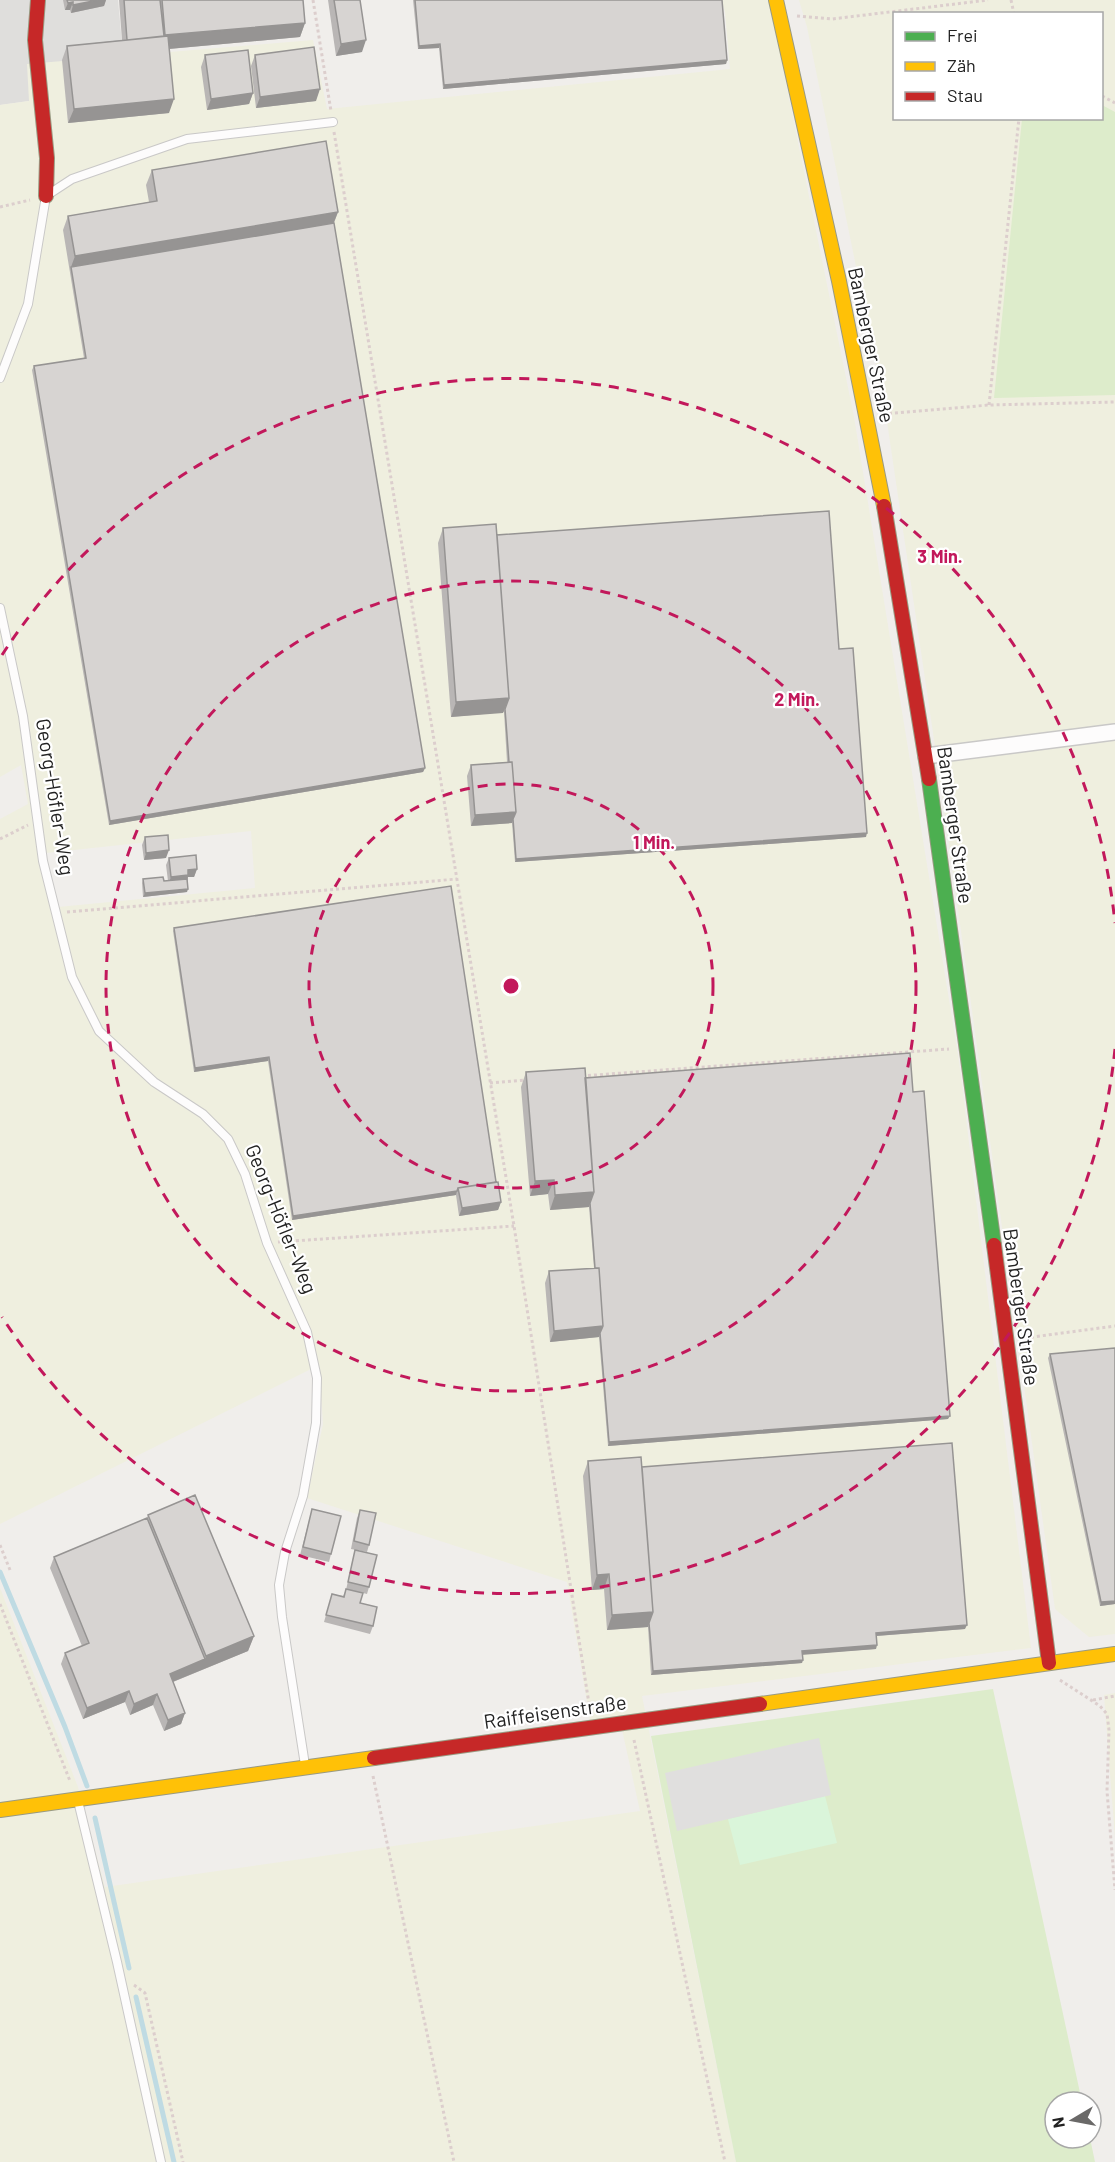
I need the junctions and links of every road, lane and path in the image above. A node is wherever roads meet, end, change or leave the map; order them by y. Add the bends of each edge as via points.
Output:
1 (38, 0) edge
2 (313, 0) edge
3 (776, 0) edge
4 (988, 0) edge
5 (781, 20) junction
6 (1019, 120) edge
7 (333, 122) junction
8 (46, 196) junction
9 (0, 207) edge
10 (0, 378) edge
11 (1115, 402) edge
12 (989, 405) junction
13 (867, 416) junction
14 (0, 608) edge
15 (1115, 732) edge
16 (926, 756) junction
17 (37, 821) junction
18 (0, 839) edge
19 (457, 879) junction
20 (56, 913) junction
21 (966, 1048) junction
22 (574, 1077) edge
23 (526, 1080) edge
24 (490, 1083) junction
25 (514, 1226) junction
26 (267, 1243) junction
27 (1115, 1326) edge
28 (1006, 1341) junction
29 (0, 1545) edge
30 (10, 1570) dead end
31 (0, 1604) edge
32 (1115, 1654) edge
33 (1049, 1663) junction
34 (1115, 1696) edge
35 (1092, 1701) junction
36 (630, 1721) junction
37 (592, 1726) junction
38 (369, 1758) junction
39 (306, 1766) junction
40 (77, 1799) junction
41 (0, 1810) edge
42 (1115, 1890) edge
43 (120, 1976) junction
44 (161, 2162) edge
45 (183, 2162) edge
46 (454, 2162) edge
47 (725, 2162) edge

1 - 8 street via 34,37 47,161
2 - 7 path
3 - 5 street, Bamberger Straße
4 - 5 path via 832,19 801,15
5 - 13 street, Bamberger Straße
6 - 12 path
7 - 8 lane via 187,140 72,179
7 - 19 path
8 - 9 path
8 - 10 lane via 28,304
11 - 12 path
12 - 13 path
13 - 16 street, Bamberger Straße
14 - 17 lane, Georg-Höfler-Weg via 22,716
15 - 16 street
16 - 21 street, Bamberger Straße
17 - 18 path
17 - 20 lane, Georg-Höfler-Weg
19 - 20 path
19 - 24 path
20 - 26 lane, Georg-Höfler-Weg via 72,977 99,1031 154,1082 203,1114 228,1139 245,1174
21 - 22 path
21 - 28 street, Bamberger Straße
23 - 24 path
24 - 25 path
25 - 26 path
25 - 37 path
26 - 39 lane, Georg-Höfler-Weg via 307,1332 317,1378 316,1423 303,1496 279,1585
27 - 28 path
28 - 33 street, Bamberger Straße
29 - 30 path
31 - 40 path
32 - 33 street, Raiffeisenstraße
33 - 35 path via 1061,1681
33 - 36 street, Raiffeisenstraße
34 - 35 path
35 - 42 path via 1107,1714 1109,1730 1107,1791
36 - 37 street, Raiffeisenstraße
36 - 47 path
37 - 38 street, Raiffeisenstraße
38 - 39 street, Raiffeisenstraße
38 - 46 path
39 - 40 street, Raiffeisenstraße
40 - 41 street, Raiffeisenstraße
40 - 43 lane
43 - 44 lane
43 - 45 path via 145,1993

